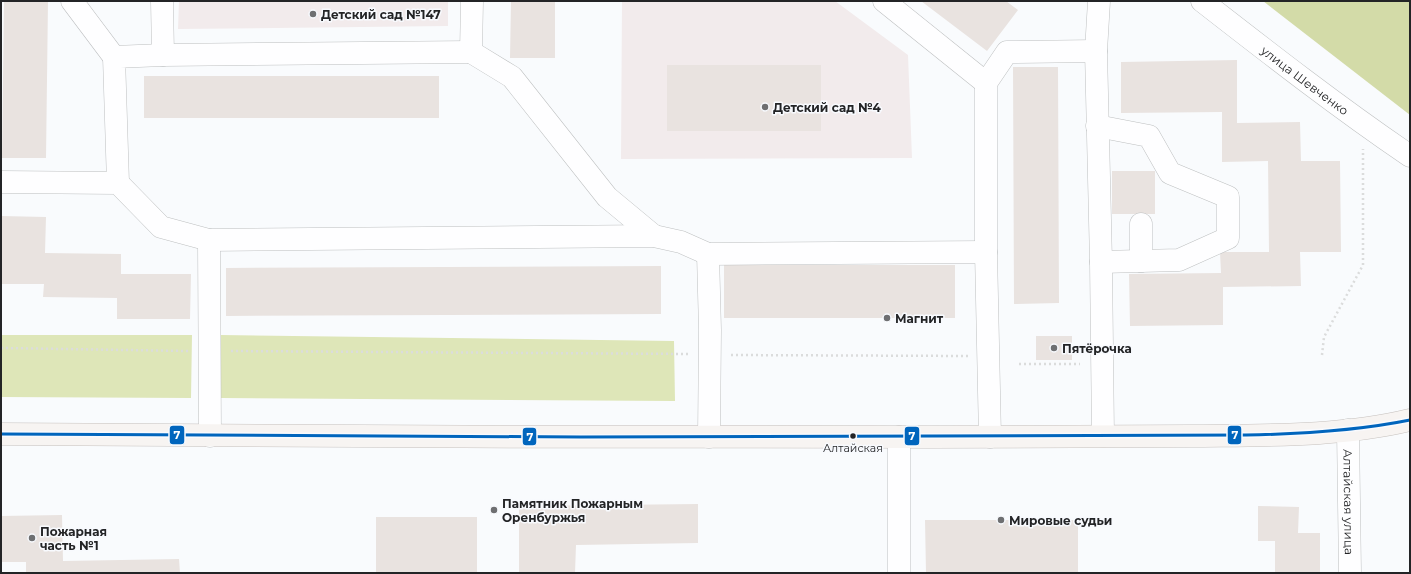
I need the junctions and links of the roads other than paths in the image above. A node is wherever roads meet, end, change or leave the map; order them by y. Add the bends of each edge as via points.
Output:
1 (72, 1) edge
2 (162, 1) edge
3 (472, 1) edge
4 (884, 1) edge
5 (1099, 1) edge
6 (1202, 1) edge
7 (1096, 51) junction
8 (471, 52) junction
9 (163, 56) junction
10 (114, 57) junction
11 (986, 83) junction
12 (1097, 126) junction
13 (1410, 156) edge
14 (1, 182) edge
15 (118, 183) junction
16 (1141, 224) dead end
17 (654, 236) junction
18 (209, 240) junction
19 (986, 252) junction
20 (708, 254) junction
21 (1141, 261) junction
22 (1101, 262) junction
23 (1410, 420) edge
24 (1348, 430) junction
25 (1, 434) edge
26 (210, 436) junction
27 (1103, 436) junction
28 (709, 437) junction
29 (899, 437) junction
30 (990, 437) junction
31 (899, 573) edge
32 (1350, 573) edge

1 - 10 street
2 - 9 street
3 - 8 street
4 - 11 street
5 - 7 street
6 - 13 street, улица Шевченко via 1322,94
7 - 11 street via 1007,52
7 - 12 street
8 - 9 street
8 - 17 street via 512,77 607,197
9 - 10 street
10 - 15 street
11 - 19 street
12 - 21 street via 1149,136 1170,173 1228,197 1228,238 1179,260
12 - 22 street
14 - 15 street
15 - 18 street via 161,228
16 - 21 street
17 - 18 street
17 - 20 street via 681,242
18 - 26 street
19 - 20 street
19 - 30 street
20 - 28 street
21 - 22 street
22 - 27 street
23 - 24 main road
24 - 27 main road via 1272,435
24 - 32 street, Алтайская улица
25 - 26 main road
26 - 28 main road
27 - 30 main road
28 - 29 main road
29 - 30 main road
29 - 31 street

